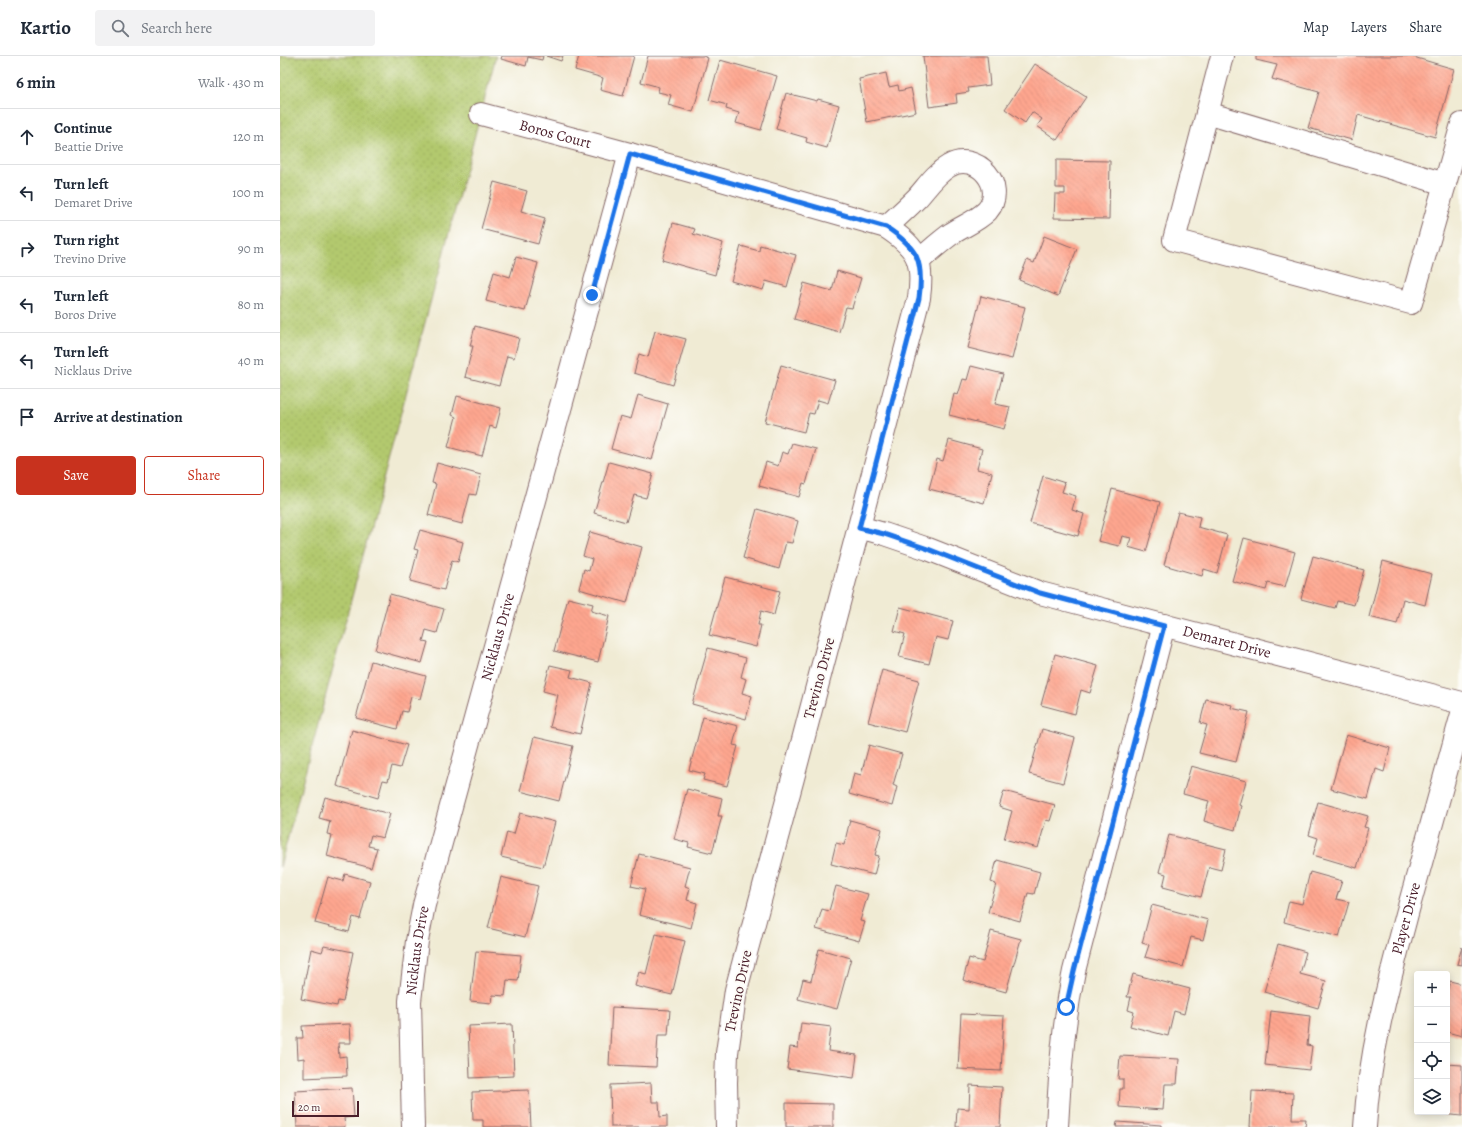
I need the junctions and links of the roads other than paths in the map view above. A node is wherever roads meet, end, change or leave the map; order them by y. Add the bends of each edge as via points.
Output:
1 (1222, 56) edge
2 (1207, 113) junction
3 (481, 114) dead end
4 (1462, 124) edge
5 (630, 154) junction
6 (1445, 184) junction
7 (893, 232) junction
8 (918, 261) junction
9 (859, 528) junction
10 (1164, 626) junction
11 (1462, 703) edge
12 (1462, 714) edge
13 (413, 1127) edge
14 (727, 1127) edge
15 (1057, 1127) edge
16 (1364, 1127) edge

1 - 2 street
2 - 6 street
2 - 6 street via 1174,240 1411,303
3 - 5 street, Boros Court
4 - 6 street
5 - 7 street, Boros Court
5 - 13 street, Nicklaus Drive via 424,905 410,1001
7 - 8 street, Trevino Drive via 911,248
7 - 8 street via 916,199 940,172 950,165 961,162 974,164 991,178 994,189 988,210 950,235
8 - 9 street, Trevino Drive via 921,277 919,298
9 - 10 street, Demaret Drive via 928,549 1040,593
9 - 14 street, Trevino Drive via 736,990 727,1053
10 - 11 street, Demaret Drive
10 - 15 street via 1066,1007
12 - 16 street, Player Drive via 1381,1015 1372,1060

